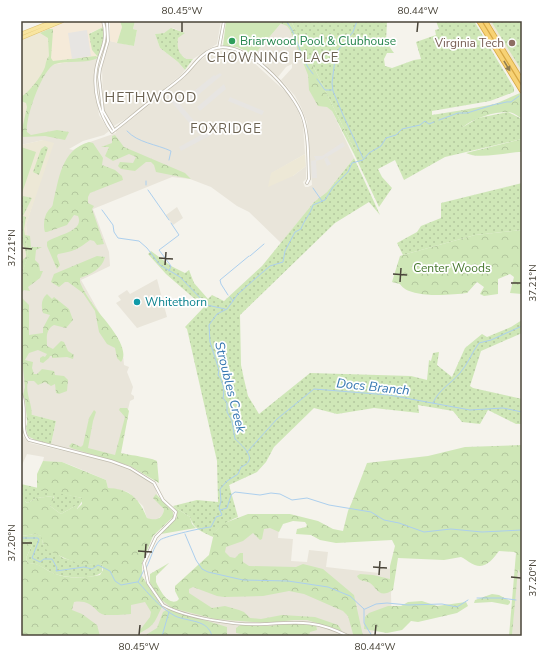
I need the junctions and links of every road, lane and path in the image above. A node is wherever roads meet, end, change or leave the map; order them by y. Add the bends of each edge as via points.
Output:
1 (54, 21) edge
2 (62, 21) edge
3 (103, 21) edge
4 (107, 21) edge
5 (224, 21) edge
6 (479, 21) edge
7 (486, 21) edge
8 (21, 34) edge
9 (21, 38) edge
10 (219, 48) junction
11 (522, 81) edge
12 (522, 91) edge
13 (114, 130) junction
14 (307, 183) dead end
15 (21, 394) edge
16 (348, 636) edge

1 - 8 main road
2 - 9 main road
3 - 13 street via 105,41 96,77 100,112 112,132
4 - 13 street via 108,41 99,77 103,112
5 - 10 street
6 -> 12 highway
7 - 11 highway
10 - 13 street via 195,61 183,76
10 - 14 street via 235,49 249,56 295,100 306,131 309,179
15 - 16 street via 26,412 24,433 29,440 130,468 154,483 163,500 176,512 174,519 156,536 147,554 144,570 155,594 166,607 221,622 319,624

